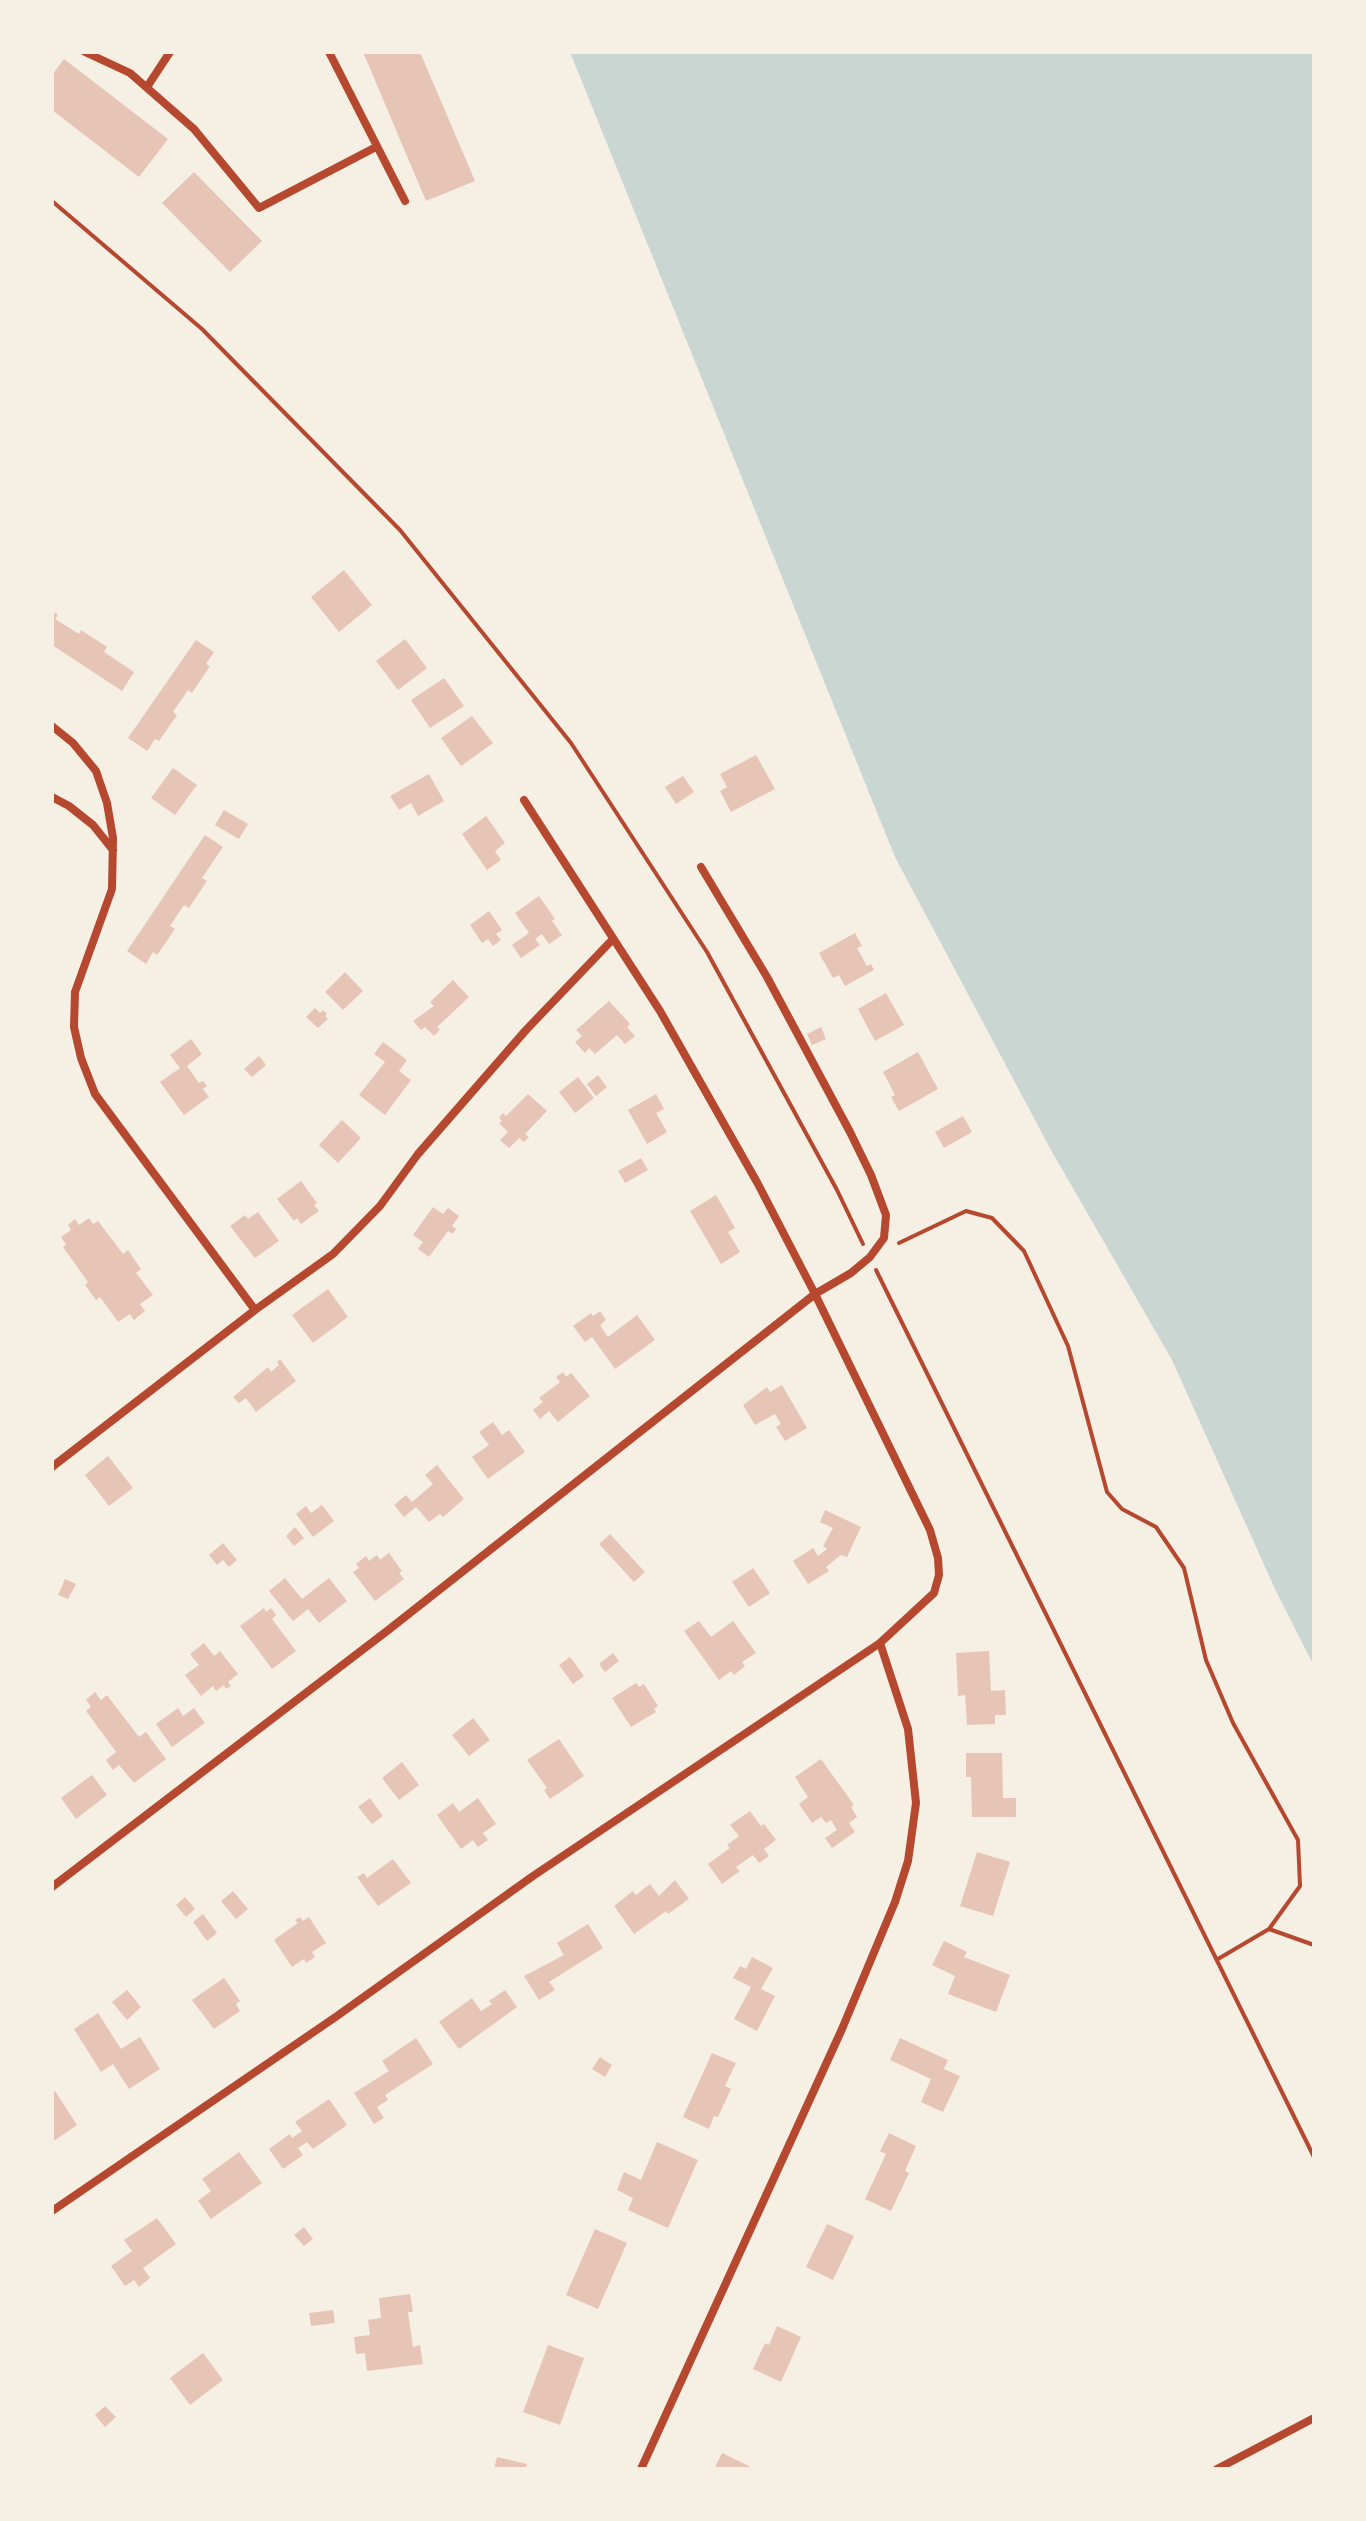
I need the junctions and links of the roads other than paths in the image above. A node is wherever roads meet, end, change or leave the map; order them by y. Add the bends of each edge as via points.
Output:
1 (85, 52) edge
2 (170, 52) edge
3 (329, 52) edge
4 (147, 87) junction
5 (376, 147) junction
6 (405, 201) dead end
7 (52, 726) edge
8 (52, 797) edge
9 (524, 800) dead end
10 (113, 851) junction
11 (701, 867) dead end
12 (613, 939) junction
13 (815, 1294) junction
14 (255, 1310) junction
15 (52, 1467) edge
16 (880, 1643) junction
17 (52, 1887) edge
18 (52, 2211) edge
19 (1314, 2418) edge
20 (641, 2469) edge
21 (1217, 2469) edge

1 - 4 street
2 - 4 street
3 - 5 street
4 - 5 street via 194,129 259,208
5 - 6 street
7 - 10 street via 96,771 107,803
8 - 10 street via 93,825
9 - 12 street
10 - 14 street via 112,889 75,992 74,1027 81,1058 95,1094
11 - 13 street via 832,1097 886,1215 884,1238 870,1257
12 - 13 street via 660,1011
12 - 14 street via 526,1030 380,1206 333,1254
13 - 16 street via 930,1530 938,1558 934,1593
13 - 17 street
14 - 15 street
16 - 18 street via 533,1876
16 - 20 street via 908,1729 916,1803 908,1861 842,2029
19 - 21 street

